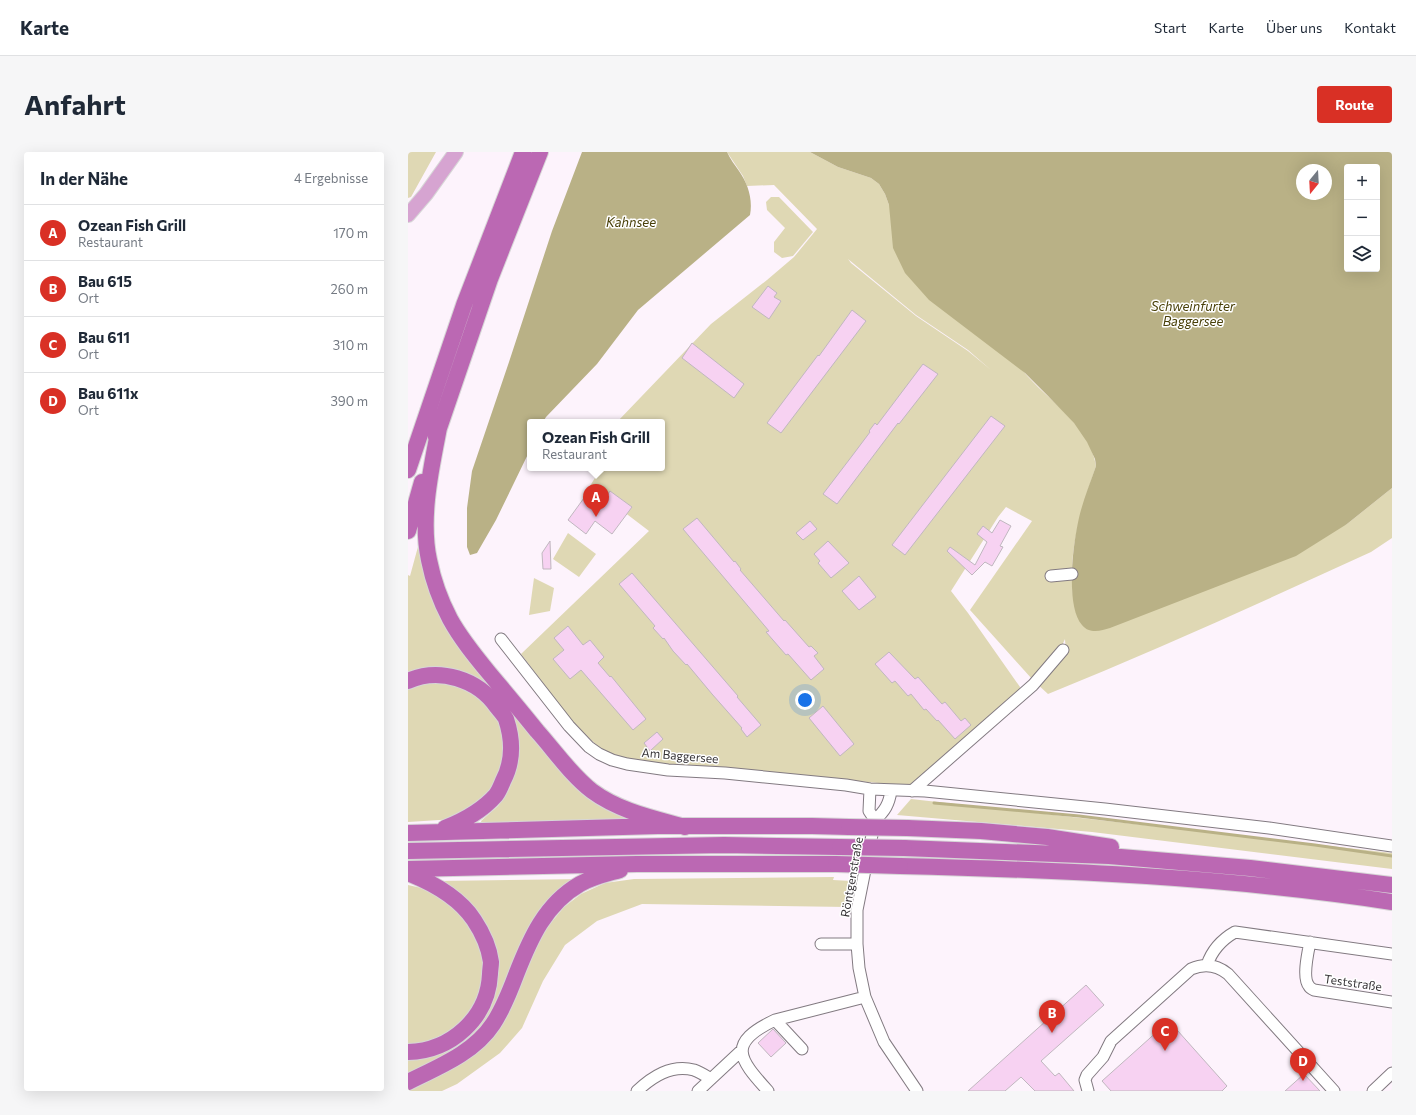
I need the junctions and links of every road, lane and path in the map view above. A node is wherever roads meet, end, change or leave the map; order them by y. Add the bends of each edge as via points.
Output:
1 (456, 152) edge
2 (523, 152) edge
3 (540, 152) edge
4 (408, 215) edge
5 (439, 428) junction
6 (410, 458) edge
7 (408, 470) edge
8 (408, 531) edge
9 (1072, 574) dead end
10 (1051, 576) dead end
11 (501, 639) dead end
12 (1063, 650) dead end
13 (408, 681) edge
14 (870, 789) junction
15 (891, 791) junction
16 (912, 791) junction
17 (875, 820) junction
18 (685, 827) junction
19 (434, 832) junction
20 (408, 833) edge
21 (1392, 846) edge
22 (408, 852) edge
23 (1163, 860) junction
24 (638, 864) junction
25 (408, 869) edge
26 (408, 873) edge
27 (1392, 884) edge
28 (1392, 902) edge
29 (1310, 942) junction
30 (821, 944) dead end
31 (856, 944) junction
32 (1392, 954) edge
33 (1207, 965) junction
34 (864, 997) junction
35 (1392, 1002) edge
36 (775, 1020) junction
37 (802, 1049) dead end
38 (742, 1050) junction
39 (408, 1052) edge
40 (1392, 1073) edge
41 (711, 1079) junction
42 (408, 1082) edge
43 (637, 1091) edge
44 (698, 1091) edge
45 (768, 1091) edge
46 (917, 1091) edge
47 (1088, 1091) edge
48 (1334, 1091) edge
49 (1373, 1091) edge

1 - 4 main road
2 - 6 highway via 464,305
3 - 5 highway via 490,279
5 - 8 highway
5 - 18 highway via 430,479 425,531 428,559 438,595 450,620 503,690 576,776 592,791 631,811
6 - 7 highway
9 - 10 street
11 - 14 street, Am Baggersee via 568,726 598,754 612,760 646,768 725,773
12 - 16 street via 1033,685
13 - 19 highway via 416,677 438,675 469,682 491,698 506,718 510,735 509,770 496,794 477,813
14 - 15 street, Am Baggersee
14 - 17 street, Röntgenstraße via 869,811
15 - 16 street, Am Baggersee
15 - 17 street via 885,812
16 - 21 street, Am Baggersee via 1105,809 1269,828
17 - 31 street, Röntgenstraße via 858,910
18 - 19 highway
18 - 23 highway, bridge via 806,826 981,831 1106,846
19 - 20 highway
22 - 23 highway, bridge via 724,845 1058,853
23 - 27 highway
24 - 25 highway
24 - 28 highway, bridge via 836,864 1000,868 1168,878
24 - 42 highway via 580,884 558,900 544,917 526,949 493,1025 475,1045
26 - 39 highway via 439,888 461,904 484,936 491,963 487,996 473,1021 456,1038 437,1047
29 - 32 street
29 - 33 street via 1235,932 1214,949
29 - 35 street, Teststraße via 1306,982 1314,990
30 - 31 street
31 - 34 street, Röntgenstraße
33 - 47 street via 1192,970 1112,1041 1103,1057 1087,1075 1085,1080
33 - 48 street via 1222,969 1228,974
34 - 36 street
34 - 46 street, Röntgenstraße via 884,1042
36 - 37 street
36 - 38 street via 746,1040
38 - 41 street
38 - 45 street via 746,1063
40 - 49 street
41 - 43 street via 694,1070 665,1071
41 - 44 street

